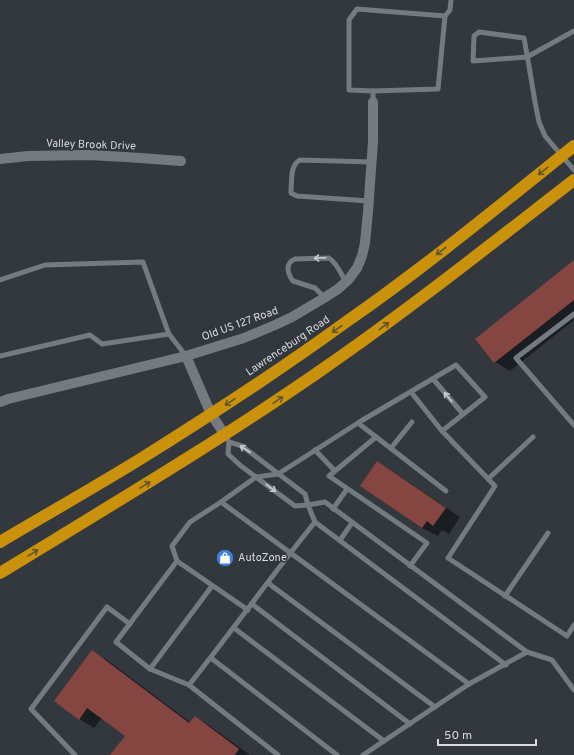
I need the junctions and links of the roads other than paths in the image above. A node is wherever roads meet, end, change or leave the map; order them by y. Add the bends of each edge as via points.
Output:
1 (451, 0) edge
2 (445, 16) junction
3 (574, 31) edge
4 (527, 57) junction
5 (373, 91) junction
6 (373, 102) joint
7 (574, 146) edge
8 (562, 156) junction
9 (0, 159) edge
10 (182, 161) dead end
11 (372, 162) junction
12 (574, 170) edge
13 (574, 180) edge
14 (369, 201) junction
15 (0, 280) edge
16 (346, 282) junction
17 (325, 298) junction
18 (574, 314) edge
19 (169, 334) junction
20 (0, 356) edge
21 (186, 356) junction
22 (433, 379) junction
23 (411, 392) junction
24 (0, 402) edge
25 (211, 414) junction
26 (463, 414) junction
27 (358, 422) junction
28 (412, 422) dead end
29 (574, 425) edge
30 (442, 431) junction
31 (376, 437) junction
32 (533, 437) dead end
33 (227, 438) junction
34 (391, 448) junction
35 (315, 450) junction
36 (335, 471) junction
37 (278, 474) junction
38 (256, 477) junction
39 (488, 479) junction
40 (348, 489) junction
41 (446, 491) dead end
42 (221, 502) junction
43 (308, 505) junction
44 (333, 508) junction
45 (315, 522) junction
46 (352, 522) junction
47 (548, 532) dead end
48 (340, 540) junction
49 (0, 542) edge
50 (290, 553) junction
51 (177, 561) junction
52 (410, 566) junction
53 (0, 573) edge
54 (268, 583) junction
55 (212, 586) junction
56 (506, 596) junction
57 (252, 604) junction
58 (248, 610) junction
59 (130, 624) junction
60 (574, 625) edge
61 (234, 628) junction
62 (527, 652) junction
63 (211, 658) junction
64 (506, 665) junction
65 (150, 669) junction
66 (469, 684) junction
67 (189, 685) junction
68 (574, 690) edge
69 (434, 707) junction
70 (410, 724) junction
71 (384, 741) junction
72 (76, 755) edge
73 (278, 755) edge
74 (337, 755) edge
75 (363, 755) edge

1 - 2 lane via 450,10
2 - 5 lane via 438,89
2 - 5 lane via 357,9 349,20 349,90
3 - 4 lane
4 - 4 lane via 524,38 479,32 474,36 473,62
4 - 8 lane via 539,122 545,136
5 - 6 lane
6 - 11 street, Old US 127 Road
7 - 8 highway, Lawrenceburg Road
8 - 12 lane
8 -> 25 highway, Lawrenceburg Road via 394,288
9 - 10 street, Valley Brook Drive via 81,155
11 - 14 street, Old US 127 Road
11 - 14 lane via 297,161 293,166 291,190 291,193 297,196
33 -> 13 highway via 370,337
14 - 16 street, Old US 127 Road via 362,256 357,268
15 - 19 lane via 45,265 143,262
16 - 17 street, Old US 127 Road
16 -> 17 lane via 335,263 329,258 291,261 288,266 291,278 315,288
17 - 21 street, Old US 127 Road via 292,317 244,338
18 - 29 lane via 516,358
19 - 20 lane via 102,344 90,335
19 - 21 lane
21 - 24 street, Old US 127 Road
21 - 25 street
22 - 23 lane
26 -> 22 lane
22 - 26 lane via 456,365 484,397
23 - 27 lane
23 - 30 lane
25 - 33 street
25 - 49 highway, Lawrenceburg Road
26 - 30 lane
27 - 31 lane
27 - 35 lane
28 - 34 lane
30 - 39 lane
31 - 34 lane
31 - 36 lane
32 - 39 lane
37 -> 33 lane via 242,446
33 - 38 lane via 228,454
53 -> 33 highway
34 - 41 lane
35 - 36 lane
35 - 37 lane
36 - 40 lane via 329,476
37 - 38 lane
37 - 43 lane via 305,494
38 - 42 lane
38 -> 43 lane via 295,506
39 - 56 lane via 495,486 448,558
40 - 44 lane
40 - 52 lane via 427,542
42 - 50 lane
42 - 51 lane via 190,522 172,546
43 - 44 lane via 325,502
43 - 45 lane
44 - 46 lane
45 - 48 lane
45 - 50 lane
46 - 48 lane
46 - 52 lane
47 - 56 lane
48 - 64 lane
50 - 54 lane
50 - 66 lane
51 - 55 lane
51 - 59 lane
52 - 62 lane
54 - 57 lane
54 - 69 lane
55 - 58 lane
55 - 65 lane
56 - 60 lane via 567,636
57 - 58 lane
57 - 70 lane
58 - 61 lane
59 - 65 lane via 116,642
59 - 72 lane via 107,607 31,709
61 - 63 lane
61 - 71 lane
62 - 64 lane
62 - 68 lane via 552,660
63 - 67 lane
63 - 74 lane
64 - 66 lane
65 - 67 lane
66 - 69 lane
67 - 73 lane
69 - 70 lane
70 - 71 lane
71 - 75 lane

